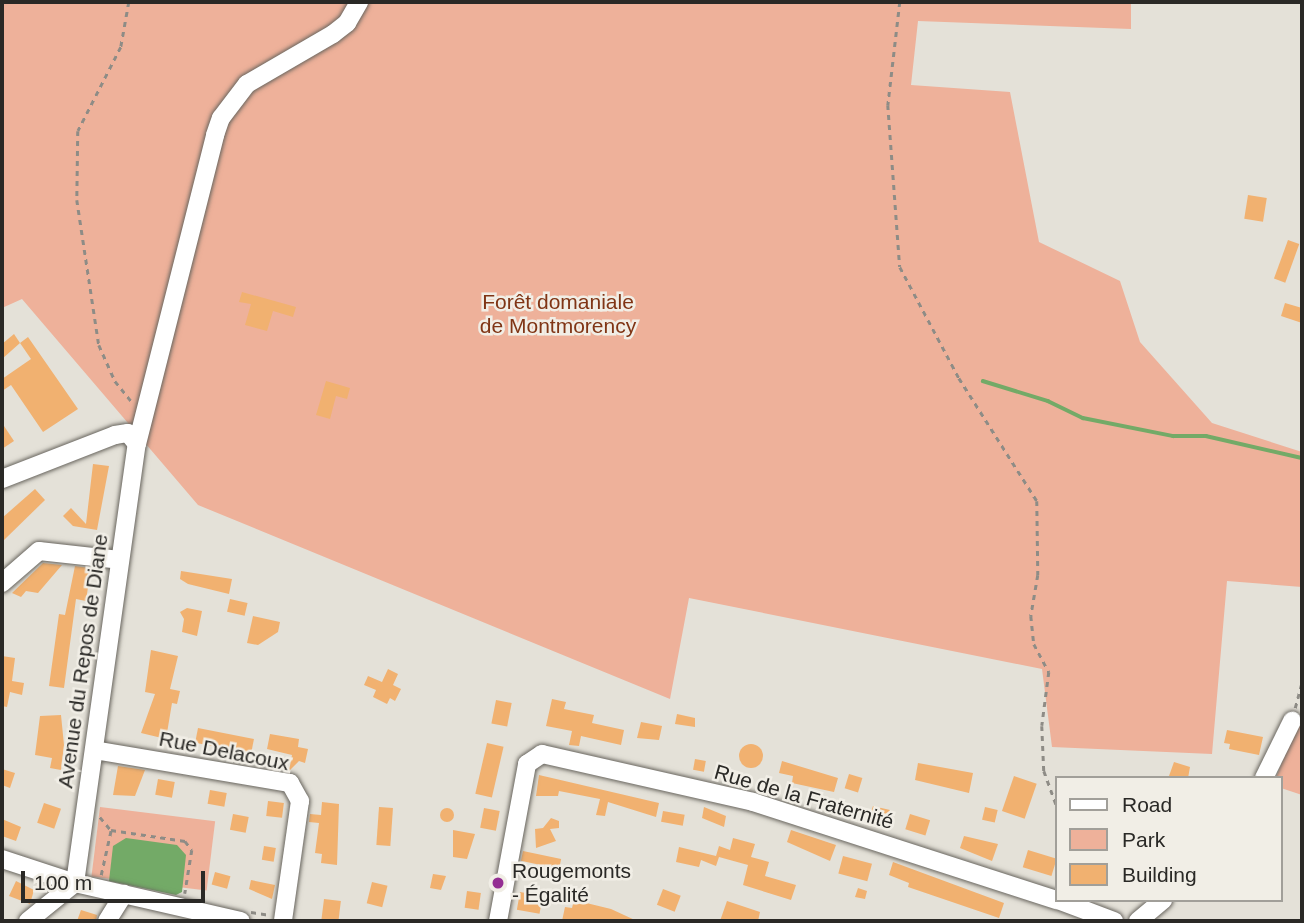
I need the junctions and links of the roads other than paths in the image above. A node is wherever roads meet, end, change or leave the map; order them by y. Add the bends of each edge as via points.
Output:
1 (359, 2) edge
2 (145, 418) junction
3 (121, 433) junction
4 (137, 444) junction
5 (2, 479) edge
6 (121, 560) junction
7 (2, 583) edge
8 (1292, 721) road end
9 (94, 750) junction
10 (1265, 776) edge
11 (2, 859) edge
12 (75, 883) junction
13 (124, 894) junction
14 (1056, 900) edge
15 (1063, 902) edge
16 (1161, 902) edge
17 (28, 921) edge
18 (107, 921) edge
19 (241, 921) edge
20 (283, 921) edge
21 (498, 921) edge
22 (1115, 921) edge
23 (1138, 921) edge

1 - 2 street, Avenue du Repos de Diane via 347,23 333,34 247,83 221,118 206,160
2 - 3 street
2 - 4 street, Avenue du Repos de Diane
3 - 4 street via 132,435
3 - 5 street
4 - 6 street, Avenue du Repos de Diane
6 - 7 street via 39,551
6 - 9 street, Avenue du Repos de Diane
8 - 10 street
9 - 12 street, Avenue du Repos de Diane
9 - 20 street, Rue Delacoux via 289,783 300,801
11 - 12 street
12 - 13 street
12 - 17 street via 63,898
13 - 18 street
13 - 19 street
14 - 21 street, Rue de la Fraternité via 753,802 533,756 527,764
15 - 22 street, Rue de la Fraternité
16 - 23 street

